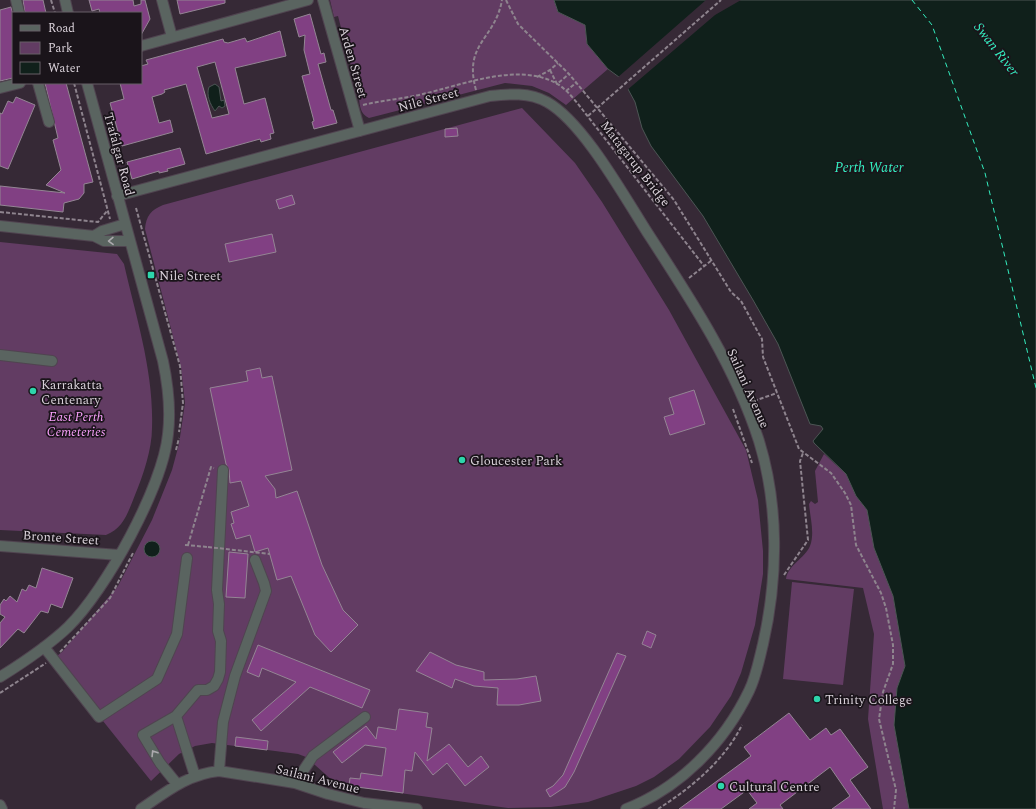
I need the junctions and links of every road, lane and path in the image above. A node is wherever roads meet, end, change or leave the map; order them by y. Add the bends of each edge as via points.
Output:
1 (16, 0) edge
2 (51, 0) edge
3 (64, 0) edge
4 (162, 0) edge
5 (308, 0) edge
6 (323, 0) edge
7 (502, 0) edge
8 (506, 0) edge
9 (721, 0) edge
10 (19, 12) edge
11 (55, 12) edge
12 (68, 12) edge
13 (172, 37) junction
14 (142, 46) edge
15 (558, 63) junction
16 (550, 70) junction
17 (569, 74) junction
18 (536, 77) junction
19 (474, 82) junction
20 (577, 82) junction
21 (16, 84) edge
22 (38, 84) edge
23 (74, 84) edge
24 (87, 84) edge
25 (557, 84) junction
26 (0, 88) edge
27 (476, 91) dead end
28 (566, 91) junction
29 (513, 93) joint
30 (359, 106) dead end
31 (588, 116) junction
32 (48, 122) dead end
33 (360, 131) junction
34 (117, 196) junction
35 (136, 208) dead end
36 (108, 210) junction
37 (0, 212) edge
38 (111, 220) dead end
39 (0, 226) edge
40 (128, 232) junction
41 (94, 236) junction
42 (712, 260) junction
43 (704, 266) junction
44 (681, 284) junction
45 (0, 355) edge
46 (52, 361) dead end
47 (777, 393) junction
48 (754, 401) dead end
49 (733, 409) dead end
50 (176, 452) dead end
51 (752, 463) dead end
52 (211, 467) dead end
53 (223, 470) dead end
54 (185, 545) dead end
55 (188, 545) junction
56 (0, 546) edge
57 (134, 553) dead end
58 (270, 554) dead end
59 (119, 555) junction
60 (187, 558) dead end
61 (255, 560) dead end
62 (44, 647) junction
63 (52, 658) junction
64 (0, 677) edge
65 (0, 693) edge
66 (176, 716) junction
67 (365, 717) dead end
68 (219, 771) junction
69 (196, 776) junction
70 (295, 783) junction
71 (178, 784) junction
72 (0, 805) edge
73 (2, 809) edge
74 (141, 809) edge
75 (417, 809) edge
76 (626, 809) edge
77 (894, 809) edge

1 - 10 street
2 - 11 path
3 - 12 street
4 - 13 street
5 - 13 street
6 - 33 street, Arden Street
7 - 19 path via 496,22 480,42 475,53 472,65
8 - 15 path via 518,24
9 - 31 path, Matagarup Bridge, bridge
13 - 14 street
15 - 16 path
15 - 17 path
16 - 18 path
16 - 25 path
17 - 20 path
17 - 25 path
18 - 19 path via 500,76
18 - 25 path
19 - 27 path
19 - 30 path via 412,97
20 - 28 path
20 - 42 path via 674,200
21 - 26 street
22 - 32 street
23 - 36 path
24 - 34 street, Trafalgar Road
25 - 28 path
28 - 31 path
29 - 33 street, Nile Street via 490,96
29 - 44 street, Sailani Avenue via 546,102 572,122 614,180
31 - 43 path, Matagarup Bridge
33 - 34 street, Nile Street
34 - 40 street, Trafalgar Road
35 - 50 path via 180,366 183,403
36 - 37 path via 98,222
36 - 38 path
39 - 41 street
40 - 41 street via 102,231
40 -> 41 street via 104,241
40 - 59 street, Trafalgar Road via 163,361 169,414 162,463 134,529
42 - 43 path
42 - 47 path via 731,292 741,301 762,339 763,357
43 - 44 path
44 - 76 street, Sailani Avenue via 735,381 759,442 773,516 774,578 759,660 750,689 735,718 717,742 692,768 662,791
45 - 46 street
47 - 48 path
47 - 77 path via 799,449 827,470 849,499 852,505 856,545 886,608 893,645 893,664 883,692 879,719 896,790
49 - 51 path
52 - 55 path
53 - 66 street via 216,590 218,631 221,641 220,672 214,686 207,690 198,690
54 - 55 path
55 - 58 path, bridge
56 - 59 street, Bronte Street
57 - 63 path via 110,598 81,631
59 - 62 street, Trafalgar Road via 104,581 69,626
60 - 63 street via 177,634 156,679 99,717
61 - 68 street via 266,591 235,676 223,722
62 - 63 street
62 - 64 street, Trafalgar Road
63 - 65 path
66 - 69 street
71 -> 66 street via 160,763 143,735
67 - 70 street via 313,756
68 - 69 street, Sailani Avenue
68 - 70 street, Sailani Avenue
69 - 71 street, Sailani Avenue
70 - 75 street, Sailani Avenue via 349,800
71 - 74 street, Sailani Avenue
72 - 73 street

